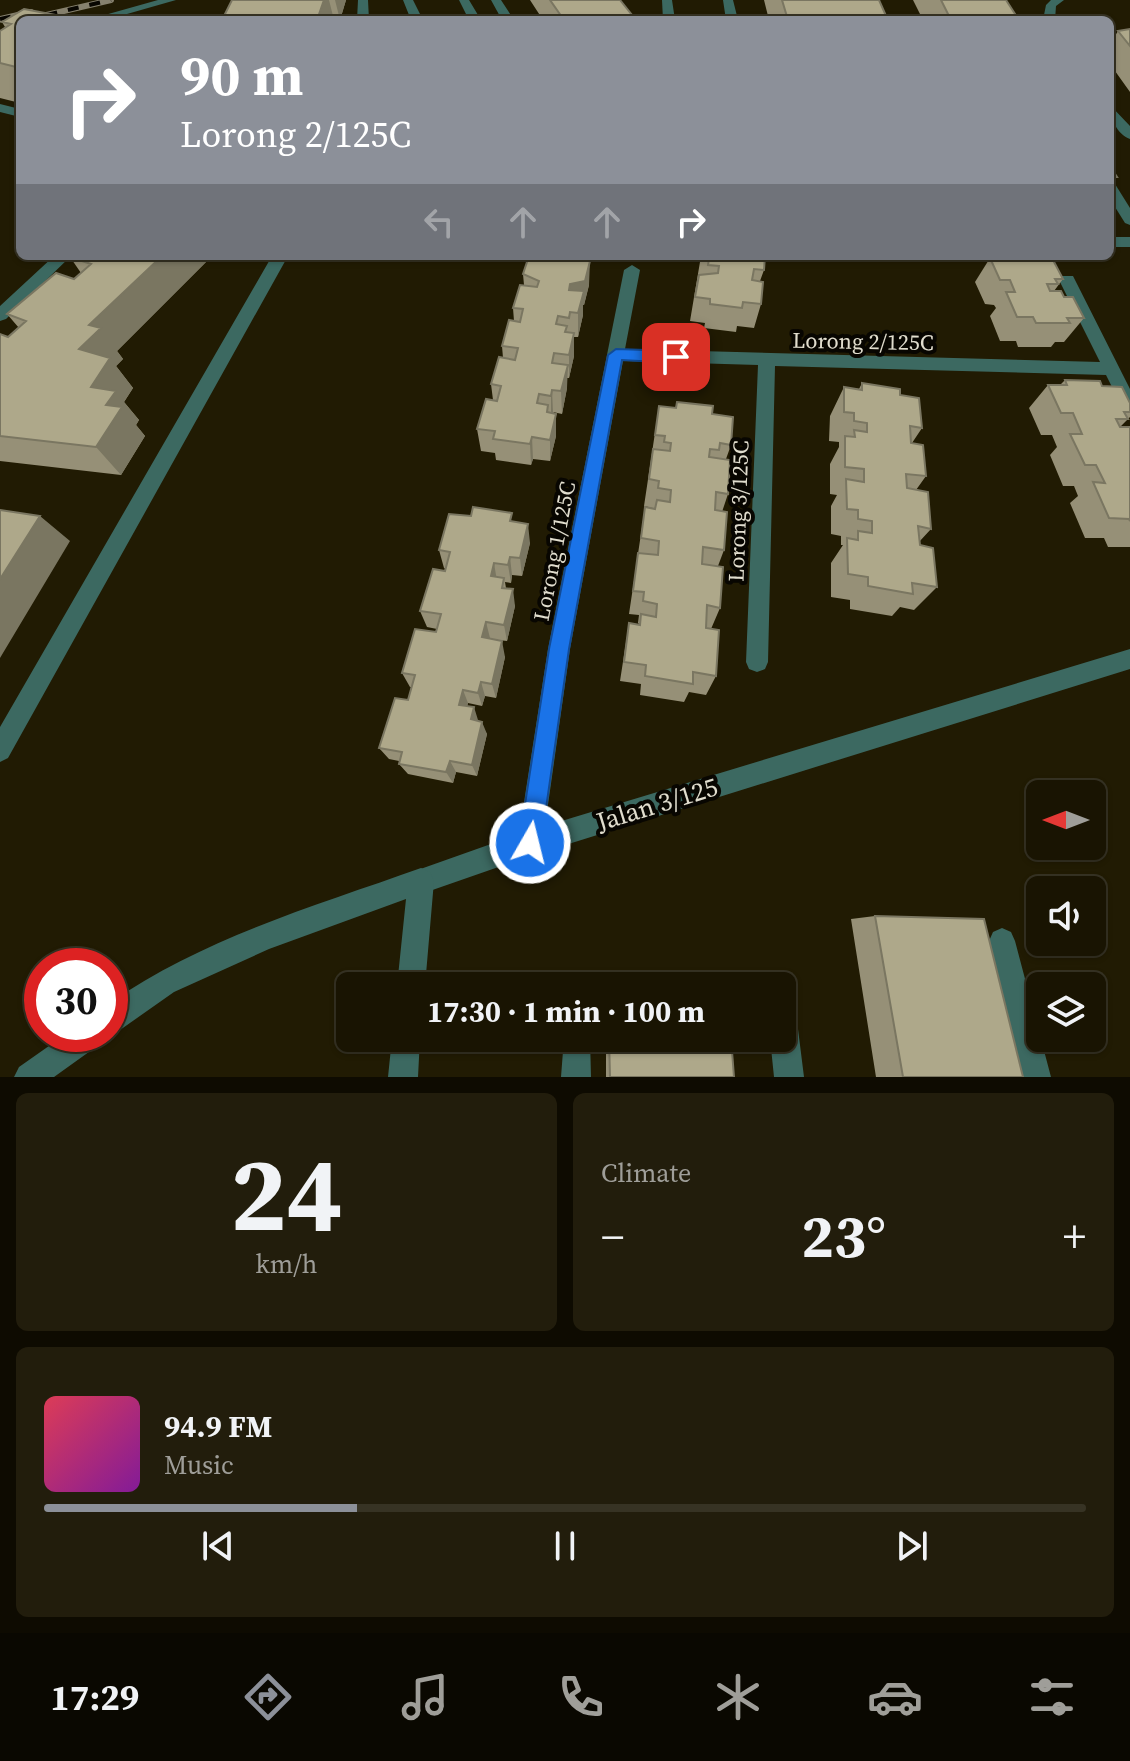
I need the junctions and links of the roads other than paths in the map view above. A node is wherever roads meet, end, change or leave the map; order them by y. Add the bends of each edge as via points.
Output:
1 (171, 0) edge
2 (1059, 0) edge
3 (109, 16) edge
4 (1050, 16) edge
5 (1114, 114) edge
6 (1130, 135) edge
7 (1114, 194) edge
8 (1130, 220) edge
9 (59, 260) edge
10 (278, 260) edge
11 (632, 270) dead end
12 (1067, 280) dead end
13 (0, 315) edge
14 (616, 355) junction
15 (767, 361) junction
16 (1110, 369) junction
17 (1130, 406) edge
18 (1130, 659) edge
19 (757, 662) dead end
20 (0, 750) edge
21 (530, 843) junction
22 (421, 881) junction
23 (1002, 941) dead end
24 (412, 972) edge
25 (128, 1007) edge
26 (64, 1052) edge
27 (405, 1052) edge
28 (577, 1052) edge
29 (786, 1052) edge
30 (29, 1077) edge
31 (403, 1077) edge
32 (576, 1077) edge
33 (789, 1077) edge
34 (1036, 1077) edge

1 - 3 street
2 - 4 street via 1051,5
5 - 6 street
7 - 8 street
9 - 13 street
10 - 20 street
11 - 14 street, Lorong 1/125C
12 - 16 street
14 - 15 street, Lorong 2/125C
14 - 21 street, Lorong 1/125C via 559,649
15 - 16 street, Lorong 2/125C
15 - 19 street, Lorong 3/125C
16 - 17 street
18 - 21 street, Jalan 3/125
21 - 22 street, Jalan 3/125
22 - 24 street
22 - 25 street, Jalan 3/125 via 265,937 164,982
23 - 34 street
26 - 30 street
27 - 31 street
28 - 32 street
29 - 33 street

